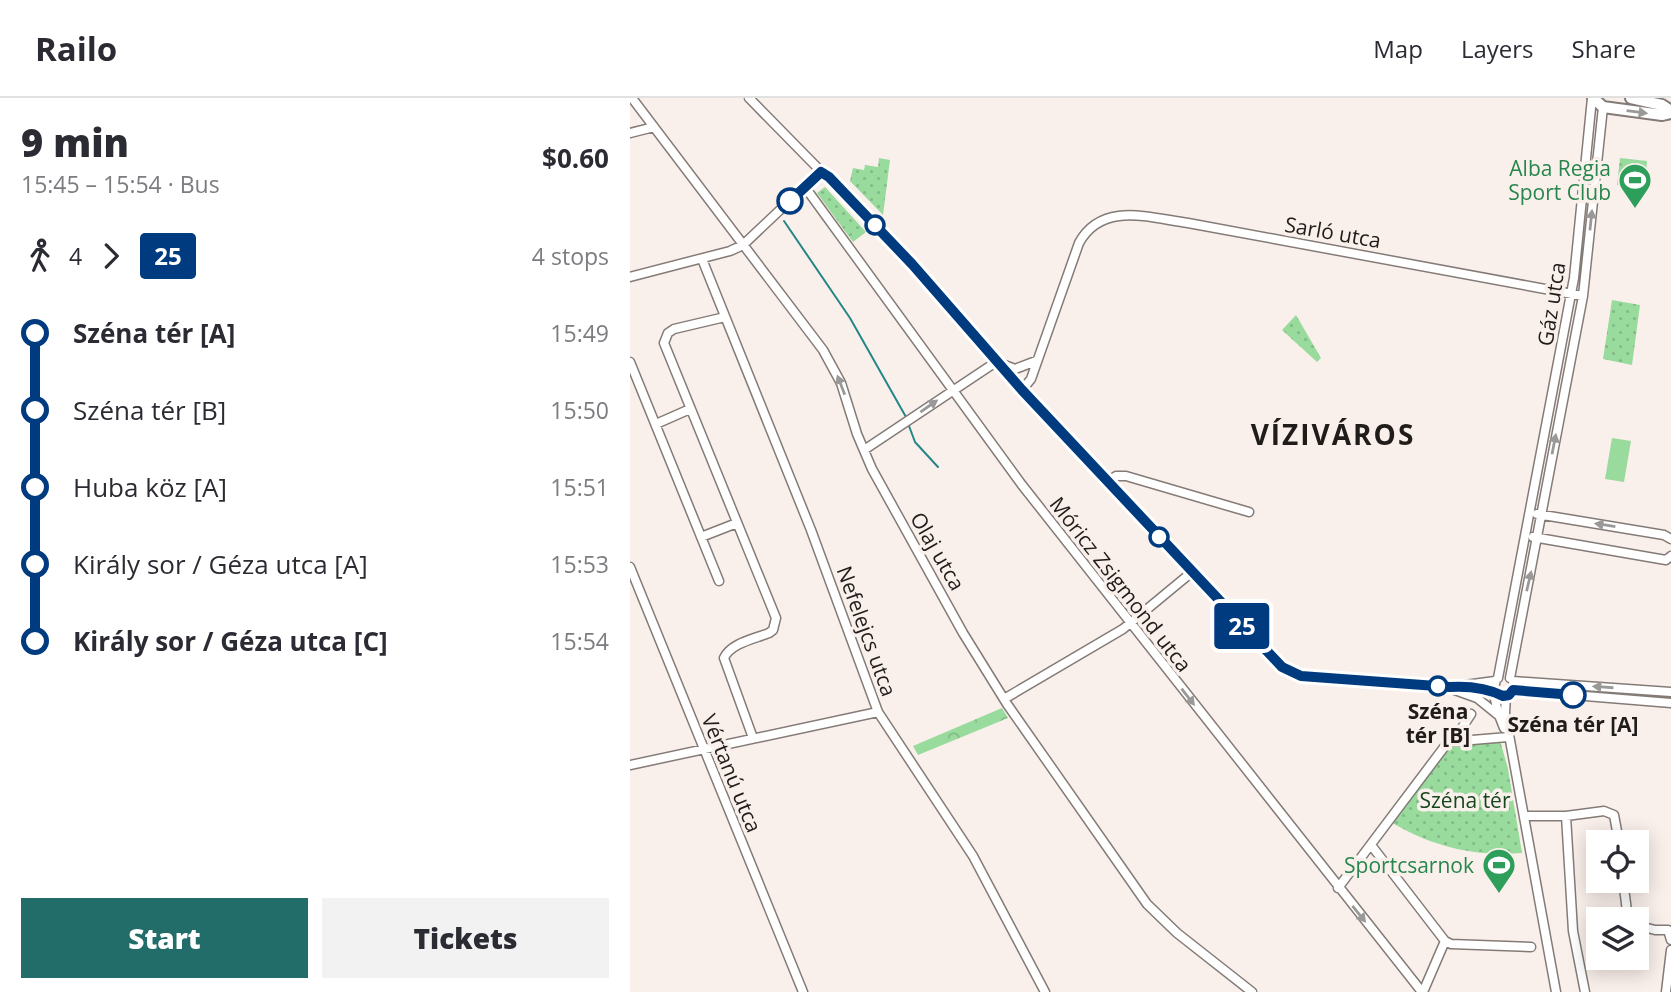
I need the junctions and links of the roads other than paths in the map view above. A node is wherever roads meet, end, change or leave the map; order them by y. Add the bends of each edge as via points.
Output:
1 (632, 98) edge
2 (749, 98) edge
3 (1592, 98) edge
4 (1631, 98) edge
5 (1603, 103) edge
6 (1671, 112) edge
7 (654, 127) junction
8 (630, 133) edge
9 (821, 172) junction
10 (805, 187) junction
11 (743, 245) junction
12 (702, 259) junction
13 (630, 277) edge
14 (1571, 294) junction
15 (1583, 296) junction
16 (725, 317) junction
17 (1036, 361) junction
18 (630, 362) edge
19 (996, 362) junction
20 (953, 390) junction
21 (1022, 390) junction
22 (690, 409) junction
23 (656, 424) junction
24 (864, 450) junction
25 (1107, 482) junction
26 (1249, 512) dead end
27 (1530, 513) junction
28 (1540, 514) junction
29 (737, 523) junction
30 (1526, 536) junction
31 (701, 537) junction
32 (1537, 538) junction
33 (1671, 539) edge
34 (1671, 556) edge
35 (630, 567) edge
36 (1192, 572) junction
37 (719, 581) dead end
38 (1130, 624) junction
39 (1496, 683) junction
40 (1510, 686) junction
41 (1450, 687) junction
42 (1671, 692) edge
43 (1004, 699) junction
44 (1671, 703) edge
45 (878, 712) junction
46 (1471, 714) dead end
47 (1499, 715) junction
48 (1508, 737) junction
49 (753, 738) junction
50 (1454, 740) junction
51 (704, 749) junction
52 (630, 765) edge
53 (1524, 816) junction
54 (1566, 816) junction
55 (1617, 830) edge
56 (1371, 845) junction
57 (1338, 888) junction
58 (1649, 928) edge
59 (1671, 940) edge
60 (1445, 942) junction
61 (1531, 947) dead end
62 (1671, 950) edge
63 (803, 992) edge
64 (1045, 992) edge
65 (1252, 992) edge
66 (1423, 992) edge
67 (1556, 992) edge
68 (1585, 992) edge
69 (1666, 992) edge

1 - 7 street, Olaj utca
2 - 9 street
3 - 5 street
3 - 14 street, Gáz utca
4 - 6 street via 1662,105
5 -> 6 street via 1661,115
15 -> 5 street, Gáz utca
7 - 8 street
7 - 11 street, Olaj utca
9 - 10 street
9 - 19 street via 912,264
10 - 11 street
10 - 20 street, Móricz Zsigmond utca
11 - 12 street
24 -> 11 street, Olaj utca via 827,357
12 - 13 street
12 - 16 street, Nefelejcs utca
14 - 15 street, Sarló utca
14 - 17 street, Sarló utca via 1128,214 1105,218 1082,237
14 - 27 street, Gáz utca
28 -> 15 street, Gáz utca
16 - 22 street via 674,329 665,337 664,348
16 - 45 street, Nefelejcs utca
17 - 19 street via 1016,369
17 - 21 street
18 - 23 street
19 - 20 street
19 - 21 street
24 -> 20 street
20 - 38 street, Móricz Zsigmond utca
21 - 25 street
22 - 23 street
22 - 29 street
23 - 31 street
24 - 43 street, Olaj utca
25 - 26 street via 1126,476
25 - 36 street
27 - 28 street
27 - 30 street, Gáz utca
28 - 32 street, Gáz utca
33 -> 28 street
29 - 31 street
29 - 49 street via 776,618 769,634 736,646 724,658
30 - 32 street
30 - 39 street, Gáz utca
31 - 37 street
32 - 34 street via 1666,560
40 -> 32 street, Gáz utca
35 - 51 street, Vértanú utca
36 - 38 street
36 - 41 street via 1272,660 1288,671 1310,677
38 - 43 street
38 -> 57 street, Móricz Zsigmond utca
39 - 40 street
39 - 40 street via 1500,695
39 - 41 street
39 - 47 street
42 -> 40 street
40 - 44 street
40 - 48 street via 1505,713
41 - 47 street
43 - 65 street, Olaj utca via 1147,904
45 - 49 street
45 - 64 street, Nefelejcs utca via 973,856
46 - 50 street
47 - 48 street
48 - 50 street
48 - 53 street
49 - 51 street
50 - 56 street via 1443,747
51 - 52 street
51 - 63 street, Vértanú utca
53 - 54 street
53 - 67 street
54 - 55 street via 1604,811 1614,815
54 - 68 street via 1573,931
56 - 57 street
56 - 60 street
57 -> 66 street, Móricz Zsigmond utca
58 - 59 street via 1668,930
60 - 61 street
60 - 66 street, Móricz Zsigmond utca
62 - 69 street

